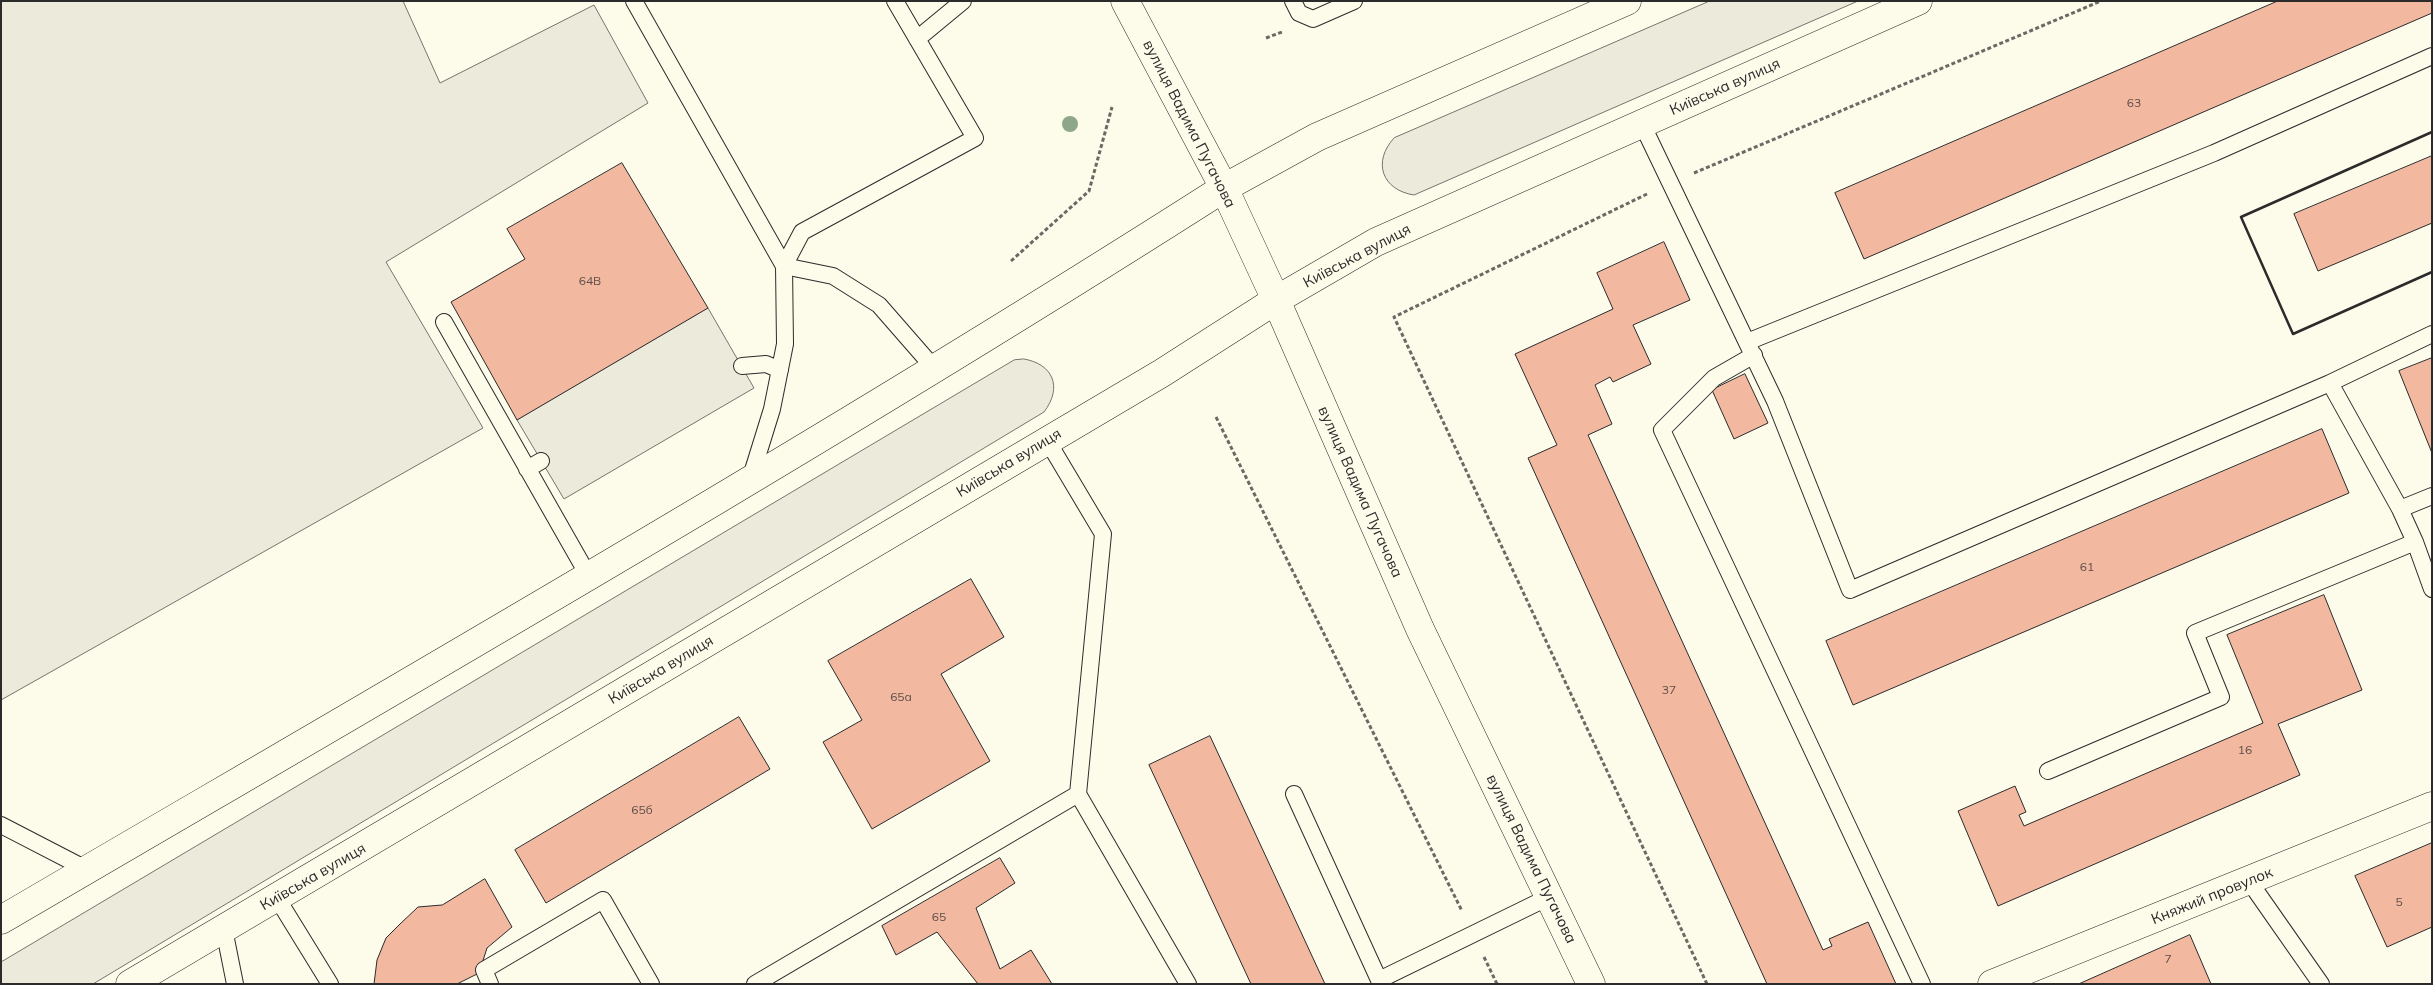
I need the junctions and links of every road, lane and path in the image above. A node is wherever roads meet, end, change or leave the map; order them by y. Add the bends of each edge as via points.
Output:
1 (634, 1) edge
2 (895, 1) edge
3 (962, 1) edge
4 (1125, 1) edge
5 (1293, 1) edge
6 (1354, 1) edge
7 (1627, 1) edge
8 (1918, 1) edge
9 (2101, 1) edge
10 (917, 39) junction
11 (2432, 56) edge
12 (1112, 108) dead end
13 (1642, 124) junction
14 (1671, 183) junction
15 (1224, 188) junction
16 (1011, 261) dead end
17 (784, 266) junction
18 (1276, 300) junction
19 (444, 322) dead end
20 (2432, 334) edge
21 (1750, 348) junction
22 (742, 366) dead end
23 (934, 368) junction
24 (780, 370) junction
25 (2330, 382) junction
26 (1216, 417) dead end
27 (1047, 440) junction
28 (750, 480) junction
29 (2432, 496) edge
30 (2400, 509) junction
31 (2415, 542) junction
32 (588, 576) junction
33 (2432, 589) edge
34 (2048, 771) dead end
35 (1078, 794) junction
36 (1294, 794) dead end
37 (2432, 806) edge
38 (1, 825) edge
39 (88, 870) junction
40 (2249, 882) junction
41 (1549, 897) junction
42 (277, 898) junction
43 (1, 920) edge
44 (224, 929) junction
45 (1473, 934) junction
46 (130, 984) edge
47 (235, 984) edge
48 (330, 984) edge
49 (490, 984) edge
50 (651, 984) edge
51 (755, 984) edge
52 (1188, 984) edge
53 (1497, 984) edge
54 (1591, 984) edge
55 (1707, 984) edge
56 (1922, 984) edge
57 (1992, 984) edge
58 (2321, 984) edge

1 - 17 lane
2 - 10 lane
3 - 10 lane
4 - 15 main road, вулиця Вадима Пугачова
5 - 6 lane via 1299,13 1313,19
7 - 15 main road via 1317,137
8 - 13 main road, Київська вулиця
9 - 14 path
10 - 17 lane via 975,138 802,232
11 - 21 lane via 2214,153
12 - 16 path via 1089,191
13 - 14 lane
13 - 18 main road, Київська вулиця via 1376,242
14 - 21 lane
14 - 55 path via 1394,317
15 - 18 main road, вулиця Вадима Пугачова
15 - 23 main road via 1057,295
17 - 23 lane via 833,276 879,305
17 - 24 lane via 785,344
18 - 27 main road, Київська вулиця via 1162,373
18 - 41 main road, вулиця Вадима Пугачова via 1420,629
19 - 32 lane via 534,465
20 - 25 lane
21 - 25 lane via 1775,401 1850,590
21 - 56 lane via 1714,378 1662,430
22 - 24 lane via 766,364
23 - 28 main road
24 - 28 lane via 772,409
25 - 30 lane
26 - 45 path
27 - 35 lane via 1103,534
27 - 42 main road, Київська вулиця
28 - 32 main road
29 - 30 lane
30 - 31 lane
31 - 33 lane
31 - 34 lane via 2195,633 2221,697
32 - 39 main road
35 - 51 lane
35 - 52 lane
36 - 45 lane via 1379,980
37 - 40 main road, Княжий провулок
38 - 39 lane
39 - 43 main road
40 - 57 main road, Княжий провулок
40 - 58 lane
41 - 45 lane
41 - 54 main road, вулиця Вадима Пугачова
42 - 44 main road, Київська вулиця
42 - 48 lane
44 - 46 main road, Київська вулиця
44 - 47 lane
45 - 53 path
49 - 50 lane via 484,970 603,900

